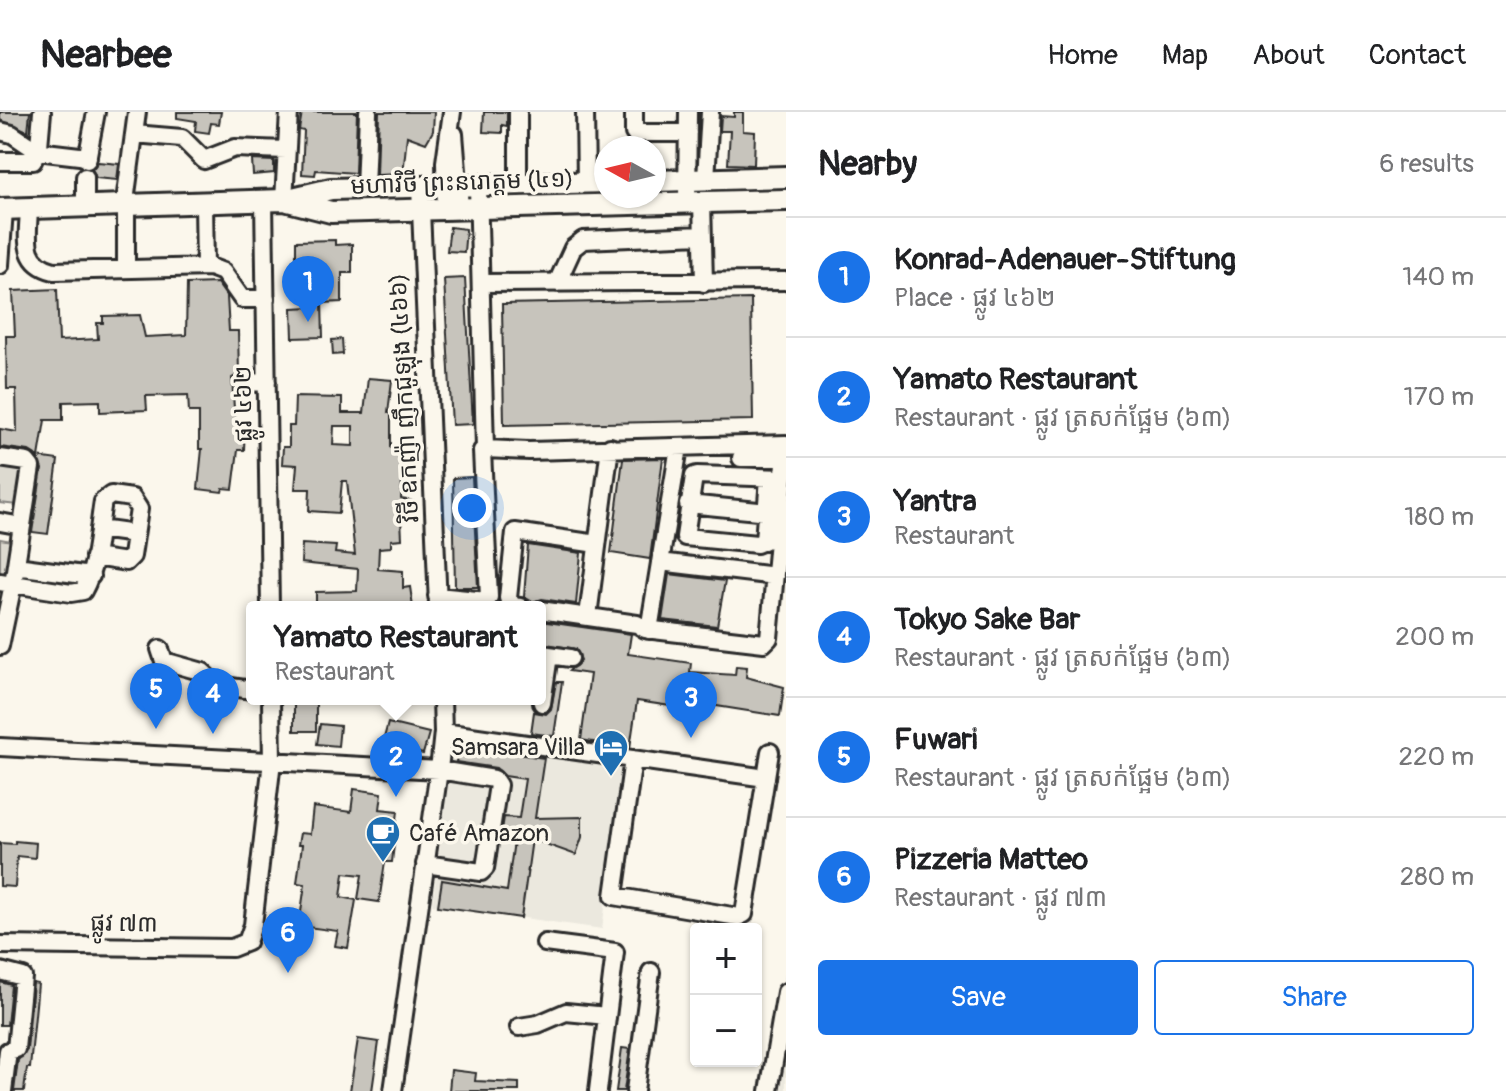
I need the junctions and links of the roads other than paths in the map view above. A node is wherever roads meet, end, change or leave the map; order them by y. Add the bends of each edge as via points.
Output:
1 (42, 112) edge
2 (96, 112) edge
3 (137, 112) edge
4 (289, 112) edge
5 (368, 112) edge
6 (518, 112) edge
7 (585, 112) edge
8 (634, 112) edge
9 (688, 112) edge
10 (710, 112) edge
11 (452, 118) edge
12 (0, 131) edge
13 (688, 133) junction
14 (134, 134) junction
15 (286, 150) junction
16 (37, 151) junction
17 (0, 161) edge
18 (87, 165) junction
19 (594, 169) edge
20 (786, 177) edge
21 (679, 180) edge
22 (594, 182) edge
23 (518, 184) junction
24 (461, 186) junction
25 (420, 187) junction
26 (365, 188) junction
27 (274, 200) junction
28 (786, 200) edge
29 (686, 201) junction
30 (204, 203) junction
31 (126, 205) junction
32 (85, 207) junction
33 (461, 208) junction
34 (29, 209) junction
35 (420, 209) junction
36 (1, 210) edge
37 (702, 235) junction
38 (1, 255) edge
39 (205, 267) junction
40 (126, 268) junction
41 (786, 281) edge
42 (483, 283) junction
43 (557, 283) junction
44 (704, 283) junction
45 (266, 299) junction
46 (267, 382) junction
47 (245, 383) dead end
48 (786, 444) edge
49 (610, 447) junction
50 (679, 447) junction
51 (485, 449) junction
52 (786, 456) edge
53 (0, 458) edge
54 (741, 458) dead end
55 (776, 478) junction
56 (688, 504) junction
57 (768, 512) junction
58 (0, 522) edge
59 (22, 526) junction
60 (99, 529) junction
61 (135, 534) junction
62 (597, 544) junction
63 (94, 557) junction
64 (660, 562) junction
65 (16, 566) junction
66 (91, 576) junction
67 (775, 576) junction
68 (7, 583) edge
69 (270, 601) edge
70 (438, 601) edge
71 (487, 601) joint
72 (515, 601) edge
73 (5, 611) edge
74 (546, 611) edge
75 (588, 616) junction
76 (649, 630) junction
77 (0, 646) edge
78 (160, 649) dead end
79 (546, 655) edge
80 (570, 658) dead end
81 (246, 689) edge
82 (271, 705) edge
83 (442, 705) edge
84 (443, 732) junction
85 (0, 747) edge
86 (770, 752) dead end
87 (633, 759) junction
88 (272, 761) junction
89 (439, 770) junction
90 (766, 778) junction
91 (425, 864) junction
92 (545, 943) dead end
93 (0, 945) edge
94 (0, 971) edge
95 (651, 972) dead end
96 (786, 992) edge
97 (607, 1016) junction
98 (519, 1027) dead end
99 (780, 1058) edge
100 (3, 1091) edge
101 (393, 1091) edge
102 (598, 1091) edge
103 (635, 1091) edge
104 (769, 1091) edge

1 - 16 street
2 - 18 street
3 - 14 street
4 - 15 street, ផ្លូវ ៤៦២
5 - 26 street
6 - 23 street
7 - 19 street
8 - 13 street via 634,133
9 - 13 street
10 - 21 street
11 - 24 street via 452,155
12 - 16 street
13 - 21 street
14 - 15 street via 182,138 204,160 235,148
14 - 31 street
15 - 27 street, ផ្លូវ ៤៦២
16 - 17 street via 33,161
16 - 18 street
18 - 32 street
20 - 21 main road
21 - 29 street
22 - 23 main road, មហាវិថី ព្រះនរោត្តម (៤១)
23 - 24 main road, មហាវិថី ព្រះនរោត្តម (៤១)
24 - 25 main road, មហាវិថី ព្រះនរោត្តម (៤១)
24 - 33 street
24 - 33 street
25 - 26 main road, មហាវិថី ព្រះនរោត្តម (៤១)
25 - 35 street, វិថី ឧកញ៉ា ញឹកជូឡុង (៤៦៦)
26 - 27 main road, មហាវិថី ព្រះនរោត្តម (៤១)
27 - 30 main road, មហាវិថី ព្រះនរោត្តម (៤១)
27 - 35 main road, មហាវិថី ព្រះនរោត្តម (៤១) via 331,212
27 - 45 street, ផ្លូវ ៤៦២
28 - 29 main road, មហាវិថី ព្រះនរោត្តម (៤១)
29 - 33 main road, មហាវិថី ព្រះនរោត្តម (៤១)
29 - 37 street
30 - 31 main road, មហាវិថី ព្រះនរោត្តម (៤១)
30 - 39 street
31 - 32 main road, មហាវិថី ព្រះនរោត្តម (៤១)
31 - 40 street
32 - 34 main road, មហាវិថី ព្រះនរោត្តម (៤១)
33 - 35 main road, មហាវិថី ព្រះនរោត្តម (៤១)
33 - 42 street
34 - 36 main road, មហាវិថី ព្រះនរោត្តម (៤១)
34 - 40 street via 33,263 54,271
35 - 70 street, វិថី ឧកញ៉ា ញឹកជូឡុង (៤៦៦)
36 - 38 street
37 - 43 street via 583,240 573,248
37 - 44 street
39 - 40 street
39 - 45 street via 223,272 242,299
41 - 44 street
42 - 43 street
42 - 51 street
43 - 44 street
45 - 46 street, ផ្លូវ ៤៦២
46 - 47 street
46 - 69 street, ផ្លូវ ៤៦២
48 - 50 street
49 - 50 street
49 - 51 street
49 - 62 street
50 - 64 street
51 - 71 street
52 - 54 street
52 - 55 street
53 - 59 street via 31,467
55 - 56 street via 697,475
55 - 57 street
55 - 67 street
56 - 57 street
56 - 57 street via 685,537 757,544 766,538
58 - 59 street
59 - 65 street
60 - 61 street
60 - 61 street via 103,501 111,495 132,498 139,509
60 - 63 street
61 - 63 street via 126,562
62 - 72 street via 515,532
62 - 75 street
63 - 66 street
64 - 67 street
64 - 76 street
65 - 66 street
65 - 68 street
66 - 68 street via 83,591 71,593
67 - 76 street via 769,638 760,645
68 - 73 street
70 - 71 street
73 - 77 street
74 - 75 street
75 - 76 street
78 - 81 street via 171,665 203,672 217,685
79 - 80 street
82 - 88 street
83 - 84 street
84 - 87 street
84 - 89 street
85 - 88 street
86 - 90 street
87 - 90 street
87 - 90 street via 614,896 738,917 744,914
88 - 89 street
88 - 93 street, ផ្លូវ ៧៣ via 247,942 232,948
89 - 91 street
89 - 91 street via 489,776 498,785 490,846 481,872
91 - 101 street
92 - 97 street via 615,952
94 - 100 street via 23,977 16,1049 8,1051
95 - 103 street
96 - 99 street
97 - 98 street via 566,1012
97 - 102 street
99 - 104 street

